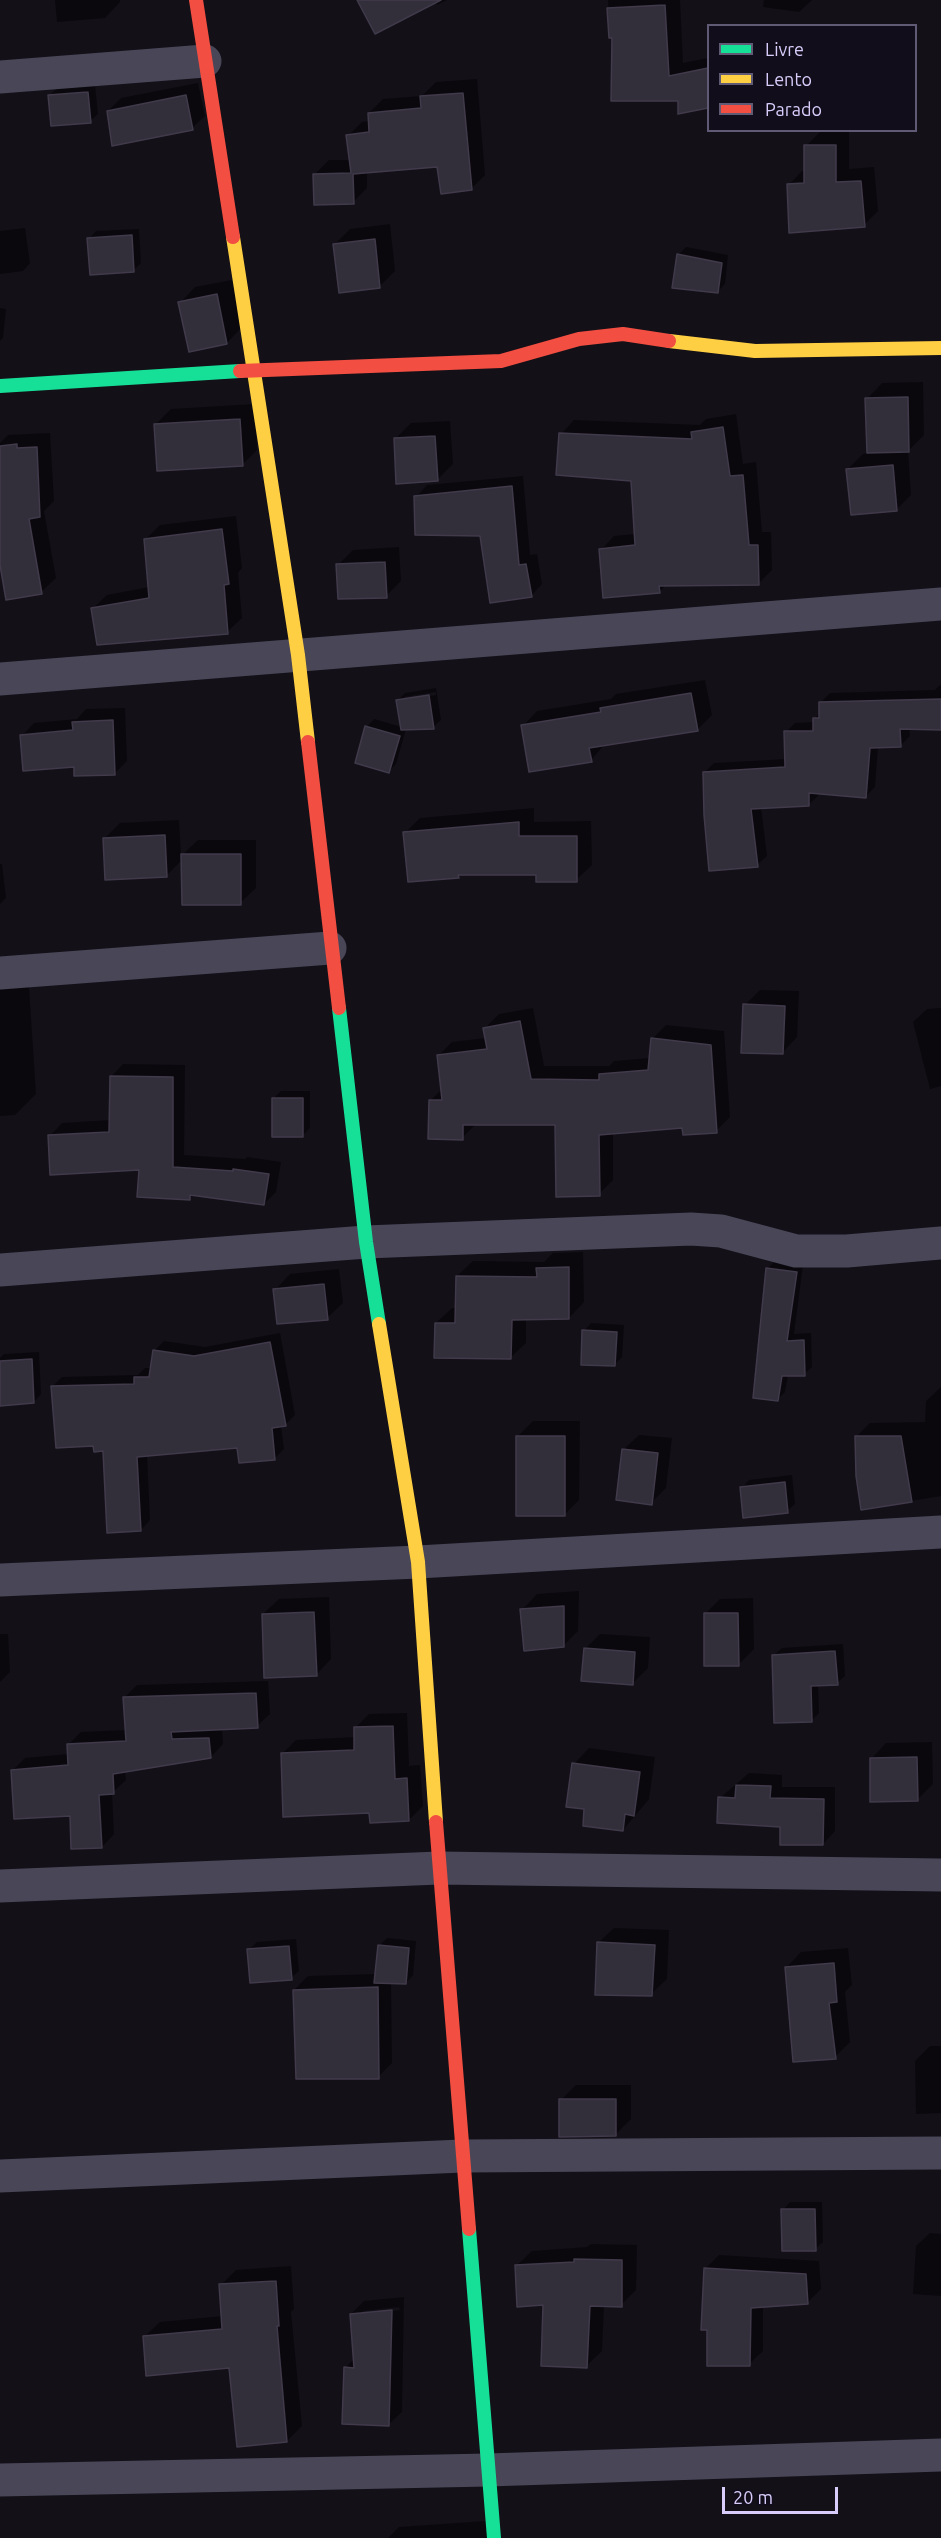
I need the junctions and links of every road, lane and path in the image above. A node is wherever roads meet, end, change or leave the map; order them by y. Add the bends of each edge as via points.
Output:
1 (196, 0) edge
2 (205, 61) junction
3 (0, 77) edge
4 (941, 348) edge
5 (253, 370) junction
6 (0, 386) edge
7 (941, 604) edge
8 (298, 655) junction
9 (0, 679) edge
10 (330, 948) junction
11 (0, 973) edge
12 (366, 1242) junction
13 (941, 1243) edge
14 (0, 1270) edge
15 (941, 1532) edge
16 (418, 1562) junction
17 (0, 1580) edge
18 (439, 1868) junction
19 (941, 1875) edge
20 (0, 1886) edge
21 (941, 2153) edge
22 (462, 2156) junction
23 (0, 2176) edge
24 (941, 2455) edge
25 (488, 2470) junction
26 (0, 2480) edge
27 (494, 2538) edge

1 - 2 street
2 - 3 street
2 - 5 street
4 - 5 street via 755,351 623,334 579,339 501,361
5 - 6 street
5 - 8 street
7 - 8 street
8 - 9 street
8 - 10 street
10 - 11 street
10 - 12 street
12 - 13 street via 691,1229 722,1231 796,1251
12 - 14 street
12 - 16 street
15 - 16 street
16 - 17 street
16 - 18 street
18 - 19 street
18 - 20 street
18 - 22 street
21 - 22 street
22 - 23 street
22 - 25 street
24 - 25 street
25 - 26 street
25 - 27 street

